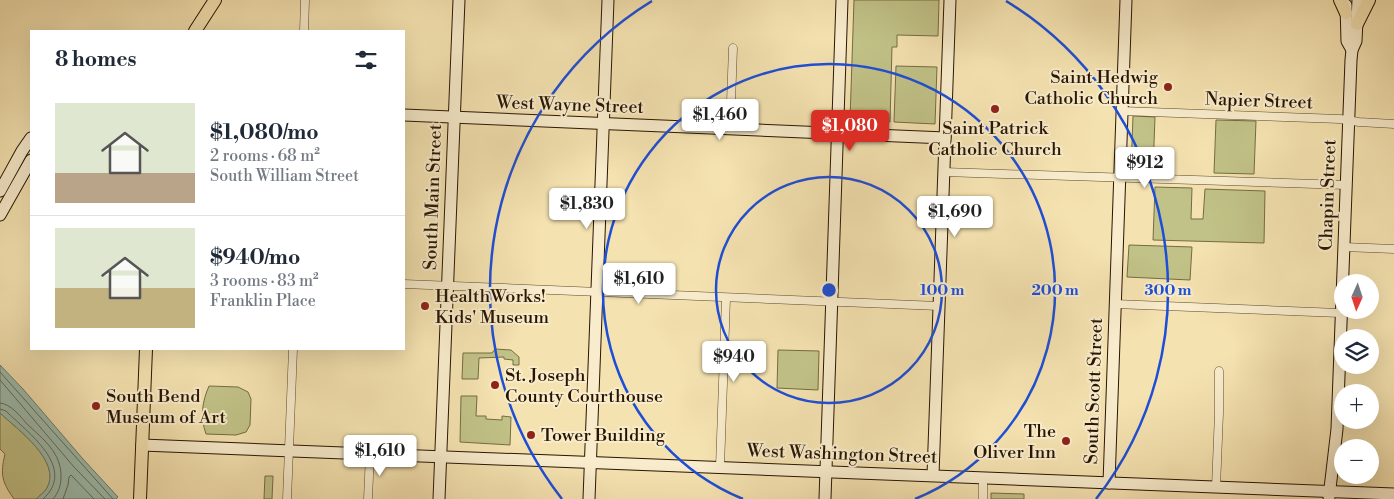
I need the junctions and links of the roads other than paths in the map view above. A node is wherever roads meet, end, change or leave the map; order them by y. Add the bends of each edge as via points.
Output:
1 (214, 0) edge
2 (305, 0) edge
3 (459, 0) edge
4 (608, 0) edge
5 (842, 0) edge
6 (950, 0) edge
7 (1126, 0) edge
8 (1340, 0) edge
9 (1346, 0) edge
10 (1358, 0) edge
11 (1369, 0) edge
12 (1346, 13) junction
13 (1357, 24) junction
14 (196, 30) edge
15 (304, 30) edge
16 (734, 48) dead end
17 (1352, 50) junction
18 (1122, 111) junction
19 (405, 115) edge
20 (454, 118) junction
21 (1349, 121) junction
22 (604, 124) junction
23 (1394, 124) edge
24 (730, 129) junction
25 (838, 132) junction
26 (945, 138) junction
27 (30, 139) edge
28 (30, 162) edge
29 (944, 172) junction
30 (1119, 178) junction
31 (1346, 185) junction
32 (0, 191) edge
33 (0, 215) edge
34 (1343, 248) junction
35 (1394, 249) edge
36 (1342, 274) edge
37 (405, 284) edge
38 (447, 285) junction
39 (598, 292) junction
40 (726, 298) junction
41 (832, 302) junction
42 (1115, 304) junction
43 (939, 306) junction
44 (1334, 313) edge
45 (1340, 319) edge
46 (146, 350) edge
47 (292, 350) edge
48 (1219, 371) dead end
49 (142, 445) junction
50 (289, 451) junction
51 (370, 454) junction
52 (441, 456) junction
53 (591, 462) junction
54 (720, 467) junction
55 (826, 471) junction
56 (933, 475) junction
57 (983, 478) junction
58 (1109, 483) junction
59 (1216, 487) junction
60 (1394, 494) edge
61 (1329, 495) edge
62 (140, 499) edge
63 (287, 499) edge
64 (368, 499) edge
65 (439, 499) edge
66 (589, 499) edge
67 (825, 499) edge
68 (983, 499) edge

1 - 14 main road
2 - 15 street
3 - 20 street, South Main Street
4 - 22 street
5 - 25 street
6 - 26 street
7 - 18 street, South Scott Street
8 - 12 main road
9 - 12 street, Chapin Street
10 - 13 street, Chapin Street
11 - 13 main road
12 - 17 street, Chapin Street via 1347,41
13 - 17 street, Chapin Street
16 - 24 street
17 - 21 street, Chapin Street
18 - 21 street, Napier Street
18 - 30 street, South Scott Street
19 - 20 street, West Wayne Street
20 - 22 street, West Wayne Street
20 - 38 street, South Main Street
21 - 23 street, Napier Street
21 - 31 street, Chapin Street
22 - 24 street, West Wayne Street
22 - 39 street
24 - 25 street, West Wayne Street
25 - 26 street, West Wayne Street
25 - 41 street
26 - 29 street
27 - 32 street
28 - 33 street
29 - 30 street
29 - 43 street
30 - 31 street
30 - 42 street, South Scott Street
31 - 34 street, Chapin Street
34 - 35 street
34 - 36 street, Chapin Street
37 - 38 street
38 - 39 street
38 - 52 street, South Main Street
39 - 40 street
39 - 53 street
40 - 41 street
40 - 54 street
41 - 43 street
41 - 55 street
42 - 44 street
42 - 58 street, South Scott Street
43 - 56 street
45 - 61 street, Chapin Street via 1337,429
46 - 49 main road
47 - 50 street
48 - 59 street
49 - 50 street, West Washington Street
49 - 62 main road
50 - 51 street, West Washington Street
50 - 63 street
51 - 52 street, West Washington Street
51 - 64 street
52 - 53 street, West Washington Street
52 - 65 street, South Main Street
53 - 54 street, West Washington Street
53 - 66 street
54 - 55 street, West Washington Street
55 - 56 street, West Washington Street
55 - 67 street
56 - 57 street, West Washington Street
57 - 58 street, West Washington Street
57 - 68 street
58 - 59 street, West Washington Street
59 - 61 street, West Washington Street
60 - 61 street, West Washington Street

